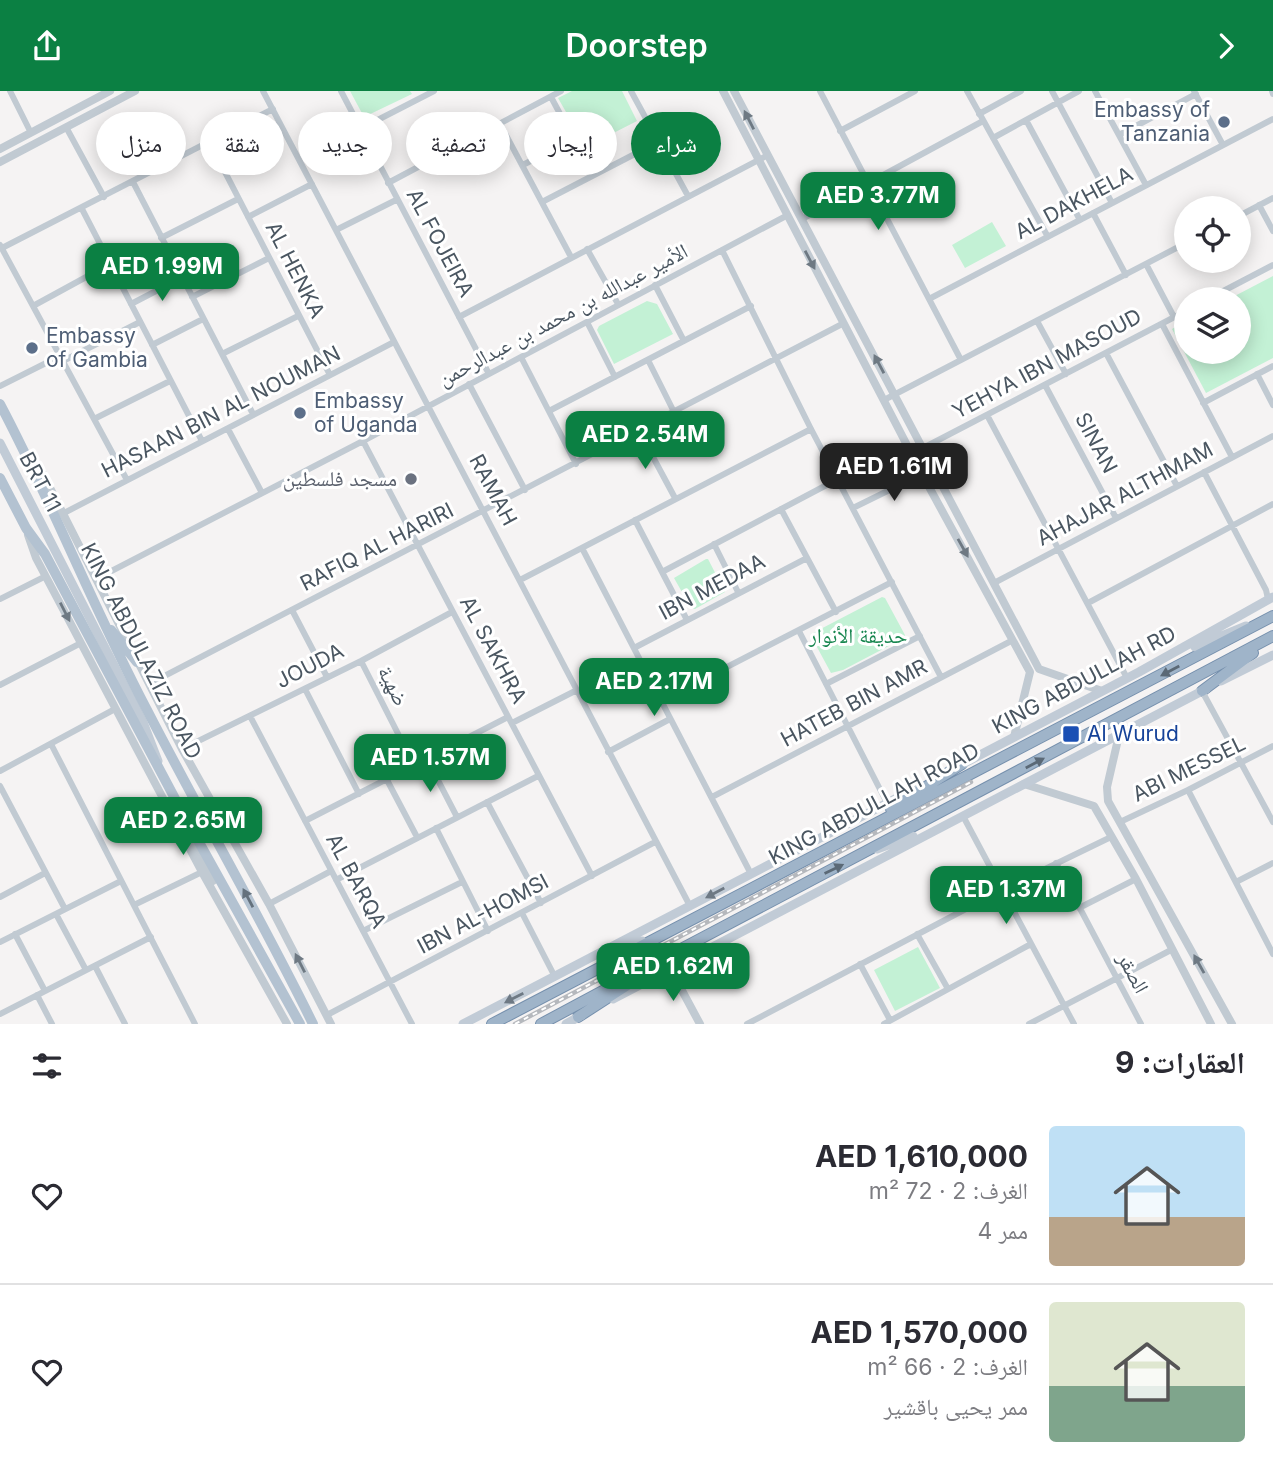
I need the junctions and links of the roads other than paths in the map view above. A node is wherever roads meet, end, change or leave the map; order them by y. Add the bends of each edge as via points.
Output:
1 (10, 91) edge
2 (110, 91) edge
3 (135, 91) edge
4 (263, 91) edge
5 (341, 91) edge
6 (434, 91) edge
7 (561, 91) edge
8 (631, 91) edge
9 (723, 91) edge
10 (734, 91) edge
11 (820, 91) edge
12 (915, 91) edge
13 (967, 91) edge
14 (1021, 91) edge
15 (1052, 91) edge
16 (1079, 91) edge
17 (1095, 91) edge
18 (1195, 92) edge
19 (424, 93) edge
20 (1011, 94) edge
21 (551, 97) junction
22 (1058, 103) junction
23 (273, 109) junction
24 (267, 112) edge
25 (352, 112) edge
26 (390, 112) edge
27 (642, 112) edge
28 (981, 117) junction
29 (510, 119) edge
30 (1273, 119) edge
31 (1026, 120) junction
32 (66, 127) junction
33 (840, 131) junction
34 (31, 133) junction
35 (1119, 135) junction
36 (993, 138) junction
37 (510, 142) edge
38 (1223, 145) junction
39 (200, 148) edge
40 (0, 149) edge
41 (768, 155) junction
42 (631, 156) edge
43 (758, 160) junction
44 (0, 162) edge
45 (523, 165) junction
46 (406, 174) edge
47 (226, 175) edge
48 (384, 175) edge
49 (676, 175) edge
50 (133, 182) junction
51 (388, 183) junction
52 (868, 183) junction
53 (312, 184) junction
54 (1146, 185) junction
55 (688, 196) junction
56 (103, 197) junction
57 (1273, 198) edge
58 (238, 199) junction
59 (397, 200) junction
60 (542, 202) junction
61 (1112, 203) junction
62 (1259, 205) junction
63 (82, 209) junction
64 (1251, 209) edge
65 (1093, 213) junction
66 (786, 216) junction
67 (248, 217) junction
68 (802, 219) junction
69 (1080, 220) junction
70 (336, 230) junction
71 (1273, 231) edge
72 (1048, 237) junction
73 (160, 238) junction
74 (1, 247) edge
75 (587, 249) junction
76 (1174, 249) edge
77 (722, 250) junction
78 (571, 257) junction
79 (269, 258) junction
80 (110, 264) junction
81 (1146, 264) junction
82 (1273, 265) edge
83 (1126, 275) junction
84 (181, 278) junction
85 (656, 285) junction
86 (1231, 287) edge
87 (192, 297) junction
88 (929, 299) junction
89 (131, 304) junction
90 (618, 304) junction
91 (33, 306) junction
92 (751, 306) junction
93 (299, 316) junction
94 (459, 317) junction
95 (1174, 317) joint
96 (203, 319) junction
97 (140, 321) junction
98 (1037, 321) junction
99 (587, 322) junction
100 (844, 323) junction
101 (1162, 324) junction
102 (684, 341) junction
103 (394, 342) junction
104 (867, 343) junction
105 (152, 345) junction
106 (858, 348) junction
107 (1106, 353) junction
108 (222, 354) junction
109 (520, 357) junction
110 (61, 358) junction
111 (775, 358) junction
112 (648, 360) junction
113 (961, 360) junction
114 (1273, 366) edge
115 (489, 374) junction
116 (1066, 374) junction
117 (1257, 374) junction
118 (330, 375) junction
119 (615, 377) junction
120 (170, 381) junction
121 (469, 384) junction
122 (1045, 385) junction
123 (0, 386) edge
124 (895, 395) junction
125 (884, 400) junction
126 (1203, 403) junction
127 (0, 404) edge
128 (1273, 405) edge
129 (429, 406) junction
130 (549, 411) junction
131 (674, 412) junction
132 (253, 414) junction
133 (987, 415) junction
134 (94, 419) junction
135 (228, 429) junction
136 (811, 429) junction
137 (639, 431) junction
138 (1273, 436) edge
139 (363, 441) junction
140 (202, 442) junction
141 (0, 443) edge
142 (923, 448) junction
143 (1232, 457) junction
144 (32, 464) junction
145 (576, 464) junction
146 (1204, 472) junction
147 (922, 474) junction
148 (0, 478) edge
149 (838, 479) junction
150 (127, 480) junction
151 (1177, 486) junction
152 (525, 490) junction
153 (262, 493) junction
154 (675, 498) junction
155 (1273, 504) edge
156 (853, 508) junction
157 (781, 509) junction
158 (484, 511) junction
159 (64, 513) junction
160 (1116, 518) junction
161 (635, 520) junction
162 (1232, 526) junction
163 (26, 528) junction
164 (50, 537) junction
165 (418, 544) junction
166 (714, 544) junction
167 (582, 548) junction
168 (1058, 549) junction
169 (807, 558) junction
170 (662, 572) junction
171 (47, 576) junction
172 (96, 579) junction
173 (520, 580) junction
174 (892, 582) junction
175 (994, 583) junction
176 (86, 587) junction
177 (738, 592) junction
178 (1270, 598) edge
179 (0, 599) edge
180 (1088, 603) junction
181 (292, 610) junction
182 (452, 612) junction
183 (836, 612) junction
184 (1270, 617) edge
185 (687, 620) junction
186 (102, 622) junction
187 (799, 631) junction
188 (920, 636) junction
189 (1273, 638) edge
190 (1013, 640) junction
191 (81, 643) junction
192 (634, 647) junction
193 (1273, 655) edge
194 (137, 661) junction
195 (360, 661) junction
196 (1139, 672) junction
197 (327, 677) junction
198 (941, 677) junction
199 (1127, 678) junction
200 (149, 684) junction
201 (826, 684) junction
202 (0, 685) edge
203 (305, 689) junction
204 (577, 689) junction
205 (1102, 691) junction
206 (1202, 691) junction
207 (661, 701) junction
208 (115, 709) junction
209 (250, 716) junction
210 (670, 719) junction
211 (510, 720) junction
212 (848, 726) junction
213 (1118, 735) junction
214 (1014, 737) junction
215 (51, 744) junction
216 (1273, 745) edge
217 (182, 749) junction
218 (608, 752) junction
219 (427, 759) junction
220 (1242, 763) junction
221 (962, 764) junction
222 (414, 765) junction
223 (160, 769) junction
224 (0, 771) edge
225 (538, 776) junction
226 (387, 780) junction
227 (1024, 784) junction
228 (0, 786) edge
229 (1188, 790) junction
230 (359, 794) junction
231 (712, 797) junction
232 (487, 802) junction
233 (887, 803) junction
234 (180, 808) junction
235 (963, 816) junction
236 (457, 817) junction
237 (305, 821) junction
238 (1120, 822) junction
239 (1273, 822) edge
240 (947, 824) junction
241 (436, 828) junction
242 (417, 837) junction
243 (1111, 837) junction
244 (845, 841) junction
245 (655, 842) junction
246 (859, 856) junction
247 (1056, 863) junction
248 (1273, 863) edge
249 (331, 871) junction
250 (202, 872) junction
251 (45, 873) junction
252 (751, 874) junction
253 (592, 876) junction
254 (1136, 879) junction
255 (336, 880) junction
256 (121, 881) junction
257 (462, 882) junction
258 (1236, 882) junction
259 (1002, 890) junction
260 (0, 897) edge
261 (219, 902) junction
262 (541, 903) junction
263 (269, 904) junction
264 (134, 905) junction
265 (690, 906) junction
266 (1079, 908) junction
267 (65, 909) junction
268 (522, 913) junction
269 (56, 914) junction
270 (680, 927) junction
271 (363, 931) junction
272 (488, 931) junction
273 (15, 934) junction
274 (918, 934) junction
275 (1273, 934) edge
276 (151, 937) junction
277 (1265, 938) junction
278 (0, 942) edge
279 (692, 943) junction
280 (1031, 944) junction
281 (1171, 950) junction
282 (1273, 954) edge
283 (860, 964) junction
284 (95, 966) junction
285 (671, 969) junction
286 (86, 970) junction
287 (557, 977) junction
288 (1117, 979) junction
289 (390, 983) junction
290 (1210, 984) junction
291 (948, 989) junction
292 (45, 991) junction
293 (1194, 992) junction
294 (37, 995) junction
295 (1064, 1006) junction
296 (0, 1014) edge
297 (327, 1015) junction
298 (578, 1017) junction
299 (887, 1022) edge
300 (52, 1024) edge
301 (125, 1024) edge
302 (195, 1024) edge
303 (287, 1024) edge
304 (300, 1024) edge
305 (313, 1024) edge
306 (331, 1024) edge
307 (412, 1024) edge
308 (463, 1024) edge
309 (492, 1024) edge
310 (541, 1024) edge
311 (566, 1024) edge
312 (700, 1024) edge
313 (747, 1024) edge
314 (1029, 1024) edge
315 (1073, 1024) edge
316 (1141, 1024) edge
317 (1211, 1024) edge
318 (1232, 1024) edge

1 - 34 street
2 - 34 street
3 - 32 street
4 - 23 street, RAMAH
5 - 25 street, AL FOJEIRA
6 - 19 street
7 - 21 street
8 - 27 street
9 - 43 street
41 -> 10 street
11 - 33 street
12 - 33 street
13 - 28 street
14 - 20 street
15 - 22 street
16 - 22 street
17 - 35 street
18 - 35 street
18 - 38 street
19 - 26 street
20 - 28 street
21 - 29 street
21 - 45 street via 573,138
22 - 31 street
22 - 61 street
23 - 24 street
23 - 53 street, RAMAH
28 - 36 street
28 - 52 street
30 - 38 street, AL DAKHELA
31 - 36 street
31 - 69 street
32 - 44 street
32 - 56 street
33 - 52 street
34 - 40 street
35 - 54 street
36 - 72 street
37 - 45 street
38 - 54 street, AL DAKHELA
39 - 50 street
41 - 43 street
41 - 68 street
42 - 60 street
43 - 55 street
43 - 66 street
45 - 60 street
46 - 51 street
47 - 58 street, AL HENKA
48 - 51 street, AL FOJEIRA
49 - 55 street
50 - 56 street
50 - 73 street
51 - 59 street, AL FOJEIRA
52 - 68 street
52 - 88 street
53 - 67 street
53 - 70 street, RAMAH
54 - 61 street, AL DAKHELA
55 - 75 street
56 - 63 street
57 - 62 street
58 - 67 street, AL HENKA
58 - 73 street
59 - 70 street
59 - 94 street, AL FOJEIRA
60 - 78 street
61 - 65 street, AL DAKHELA
62 - 64 street
62 - 71 street
63 - 74 street
63 - 80 street
65 - 69 street, AL DAKHELA
65 - 83 street
66 - 77 street, الأمير عبدالله بن محمد بن عبدالرحمن
66 -> 100 street
67 - 79 street, AL HENKA
68 - 104 street
69 - 72 street, AL DAKHELA
70 - 103 street, RAMAH
72 - 88 street, AL DAKHELA
73 - 84 street
74 - 91 street
75 - 78 street
75 - 90 street
76 - 81 street
77 - 85 street, الأمير عبدالله بن محمد بن عبدالرحمن
77 - 92 street
78 - 94 street
79 - 87 street
79 - 93 street, AL HENKA
80 - 89 street
80 - 91 street
81 - 83 street
81 - 95 street
82 - 86 street
83 - 98 street
84 - 87 street
84 - 89 street
85 - 90 street, الأمير عبدالله بن محمد بن عبدالرحمن
85 - 102 street
87 - 96 street
88 - 113 street
89 - 97 street
90 - 99 street, الأمير عبدالله بن محمد بن عبدالرحمن
91 - 110 street
92 - 102 street
92 - 111 street
93 - 108 street
93 - 118 street, AL HENKA
94 - 115 street, AL FOJEIRA
95 - 101 street, YEHYA IBN MASOUD
96 - 105 street
96 - 108 street
97 - 105 street
97 - 110 street
98 - 113 street
98 - 116 street
99 - 109 street, الأمير عبدالله بن محمد بن عبدالرحمن
99 - 119 street
100 - 106 street
100 - 111 street, RAFIQ AL HARIRI
101 - 107 street, YEHYA IBN MASOUD
101 - 126 street
102 - 112 street
103 - 118 street, HASAAN BIN AL NOUMAN
103 - 129 street, RAMAH
104 - 106 street
124 -> 104 street
105 - 120 street
106 - 125 street
107 - 116 street, YEHYA IBN MASOUD
107 - 151 street
108 - 132 street
109 - 115 street, الأمير عبدالله بن محمد بن عبدالرحمن
109 - 130 street
110 - 123 street
110 - 134 street
111 - 131 street, RAFIQ AL HARIRI
111 - 136 street
112 - 119 street
112 - 131 street
113 - 124 street
114 - 117 street
115 - 121 street, الأمير عبدالله بن محمد بن عبدالرحمن
116 - 122 street, YEHYA IBN MASOUD
117 - 126 street
117 - 128 street
118 - 132 street, HASAAN BIN AL NOUMAN
119 - 130 street
120 - 134 street
120 - 140 street
121 - 129 street, الأمير عبدالله بن محمد بن عبدالرحمن
121 - 152 street
122 - 133 street, YEHYA IBN MASOUD
122 - 160 street, SINAN
124 - 125 street
124 - 142 street
125 - 147 street
126 - 143 street
127 - 144 main road, KING ABDULAZIZ ROAD
129 - 139 street, الأمير عبدالله بن محمد بن عبدالرحمن
129 - 158 street, RAMAH
130 - 145 street
131 - 137 street, RAFIQ AL HARIRI
132 - 135 street, HASAAN BIN AL NOUMAN
133 - 142 street, YEHYA IBN MASOUD
133 - 168 street
134 - 150 street
135 - 140 street, HASAAN BIN AL NOUMAN
135 - 153 street
136 - 149 street
136 - 154 street
137 - 145 street, RAFIQ AL HARIRI
137 - 154 street
138 - 143 street, AHAJAR ALTHMAM
139 - 153 street, الأمير عبدالله بن محمد بن عبدالرحمن
139 - 165 street, AL SAKHRA
140 - 150 street, HASAAN BIN AL NOUMAN
141 - 164 main road, BRT 11
142 - 175 street
143 - 146 street, AHAJAR ALTHMAM
144 - 159 street via 43,474
144 - 176 main road, KING ABDULAZIZ ROAD
145 - 152 street, RAFIQ AL HARIRI
146 - 151 street, AHAJAR ALTHMAM
146 - 162 street
147 - 156 street
147 -> 190 street
148 - 163 main road, KING ABDULAZIZ ROAD
149 - 156 street
149 - 157 street
150 - 159 street, HASAAN BIN AL NOUMAN
151 - 160 street, AHAJAR ALTHMAM
152 - 158 street, RAFIQ AL HARIRI
153 - 172 street, الأمير عبدالله بن محمد بن عبدالرحمن
154 - 161 street
155 - 162 street
156 - 174 street
157 - 166 street
157 - 169 street
158 - 165 street, RAFIQ AL HARIRI
158 - 173 street, RAMAH
159 - 172 street
160 - 168 street, AHAJAR ALTHMAM
161 - 167 street
161 - 170 street
162 - 178 street
162 - 180 street
163 - 171 street
163 - 223 main road, KING ABDULAZIZ ROAD via 45,554
164 - 176 main road, BRT 11
164 - 223 main road, BRT 11 via 151,738
165 - 181 street, RAFIQ AL HARIRI
165 - 182 street, AL SAKHRA
166 - 170 street
166 - 177 street
167 - 173 street
167 - 192 street
168 - 175 street, AHAJAR ALTHMAM
168 - 180 street
169 - 177 street, IBN MEDAA
169 - 183 street
170 - 185 street
171 - 179 street
171 -> 191 street
172 - 194 street
173 - 204 street, RAMAH
174 - 183 street
174 - 188 street
175 - 205 street via 1039,669
176 - 186 main road, KING ABDULAZIZ ROAD
177 - 185 street, IBN MEDAA
178 - 196 main road, KING ABDULLAH RD
180 - 199 street
181 - 197 street
181 - 200 street, RAFIQ AL HARIRI
182 - 195 street, JOUDA
182 - 211 street, AL SAKHRA
183 - 187 street
184 - 196 main road
184 -> 244 highway, KING ABDULLAH ROAD
185 - 192 street, IBN MEDAA
186 - 194 main road
305 -> 186 main road, KING ABDULAZIZ ROAD
187 - 201 street
187 - 207 street
188 - 198 street
188 - 201 street
189 - 206 highway
246 -> 189 highway, KING ABDULLAH ROAD
190 - 198 street, HATEB BIN AMR
190 - 214 street via 1030,672
191 - 202 street
191 - 208 street
192 - 207 street
193 - 206 main road
194 - 200 street
195 - 197 street, JOUDA
195 - 222 street, ضهية
196 - 199 main road, KING ABDULLAH RD
197 - 203 street, JOUDA
198 - 212 street, HATEB BIN AMR
199 - 205 main road, KING ABDULLAH RD
200 - 217 street
201 - 212 street
203 - 209 street, JOUDA
203 - 230 street
204 - 211 street
204 - 218 street, RAMAH
205 - 214 main road, KING ABDULLAH RD
206 - 213 main road
206 - 220 street
207 - 210 street
208 - 215 street
208 - 250 street
209 - 217 street, JOUDA
209 - 237 street, AL BARQA
210 - 218 street
210 - 231 street
211 - 219 street
211 - 225 street, AL SAKHRA
212 - 231 street, HATEB BIN AMR
212 - 233 street
213 - 227 main road
213 - 238 street via 1107,787 1108,801
214 - 221 main road, KING ABDULLAH RD
215 - 224 street
215 - 256 street
216 - 220 street, ABI MESSEL
217 - 263 street
218 - 245 street, RAMAH
219 - 222 street
219 - 236 street
220 - 229 street, ABI MESSEL
220 - 239 street
221 - 233 main road, KING ABDULLAH RD
221 - 244 highway
222 - 226 street
223 - 234 main road, KING ABDULAZIZ ROAD
225 - 232 street
225 - 253 street, AL SAKHRA
226 - 230 street
226 - 242 street
227 - 235 main road
227 - 243 street via 1094,806
228 - 251 street
229 - 238 street, ABI MESSEL
229 - 258 street
230 - 237 street
231 - 252 street
232 - 236 street
232 - 262 street
233 - 252 main road, KING ABDULLAH RD
234 - 261 street
234 - 304 main road, KING ABDULAZIZ ROAD
235 - 240 main road
235 - 259 street
236 - 241 street
237 - 249 street, AL BARQA
290 -> 238 street
240 - 246 main road
240 - 285 main road
241 - 242 street
241 - 257 street
242 - 255 street
243 - 247 street
243 - 254 street
244 - 270 highway, KING ABDULLAH ROAD
245 - 253 street, IBN AL-HOMSI
245 - 265 street, RAMAH
279 -> 246 highway, KING ABDULLAH ROAD
247 - 259 street
247 - 266 street, الصقر
248 - 258 street
249 - 255 street, AL BARQA
249 - 263 street
250 - 261 street
250 - 264 street
251 - 260 street
251 - 267 street
252 -> 265 main road, KING ABDULLAH RD
253 - 262 street, IBN AL-HOMSI
254 - 266 street
254 - 281 street
255 - 271 street, AL BARQA
256 - 264 street
256 - 267 street
257 - 271 street
257 - 272 street
258 - 277 street
259 - 274 street
259 - 280 street
261 - 303 street
262 - 268 street, IBN AL-HOMSI
297 -> 263 street
264 - 276 street
265 - 287 main road, KING ABDULLAH RD
266 - 288 street, الصقر
267 - 269 street
268 - 272 street, IBN AL-HOMSI
268 - 287 street
269 - 273 street
269 - 286 street
270 - 287 main road
270 - 309 highway, KING ABDULLAH ROAD
271 - 289 street, AL BARQA
272 - 289 street, IBN AL-HOMSI
273 - 278 street
273 - 292 street
274 - 283 street
274 - 291 street
275 - 277 street
276 - 284 street
276 - 302 street
277 - 282 street
279 - 298 highway
279 - 310 highway, KING ABDULLAH ROAD
280 - 291 street
280 - 295 street
281 - 288 street
281 - 293 street
283 - 299 street
283 - 313 street
284 - 286 street
284 - 301 street
285 - 298 main road
285 - 312 street
286 - 292 street
287 -> 308 main road, KING ABDULLAH RD
288 - 295 street
288 - 316 street, الصقر
289 - 297 street, IBN AL-HOMSI
289 - 307 street, AL BARQA
290 - 293 street
290 - 318 street
291 - 299 street
292 - 294 street
293 - 317 street
294 - 296 street
294 - 300 street
295 - 314 street
295 - 315 street
297 - 306 street
298 - 311 main road

